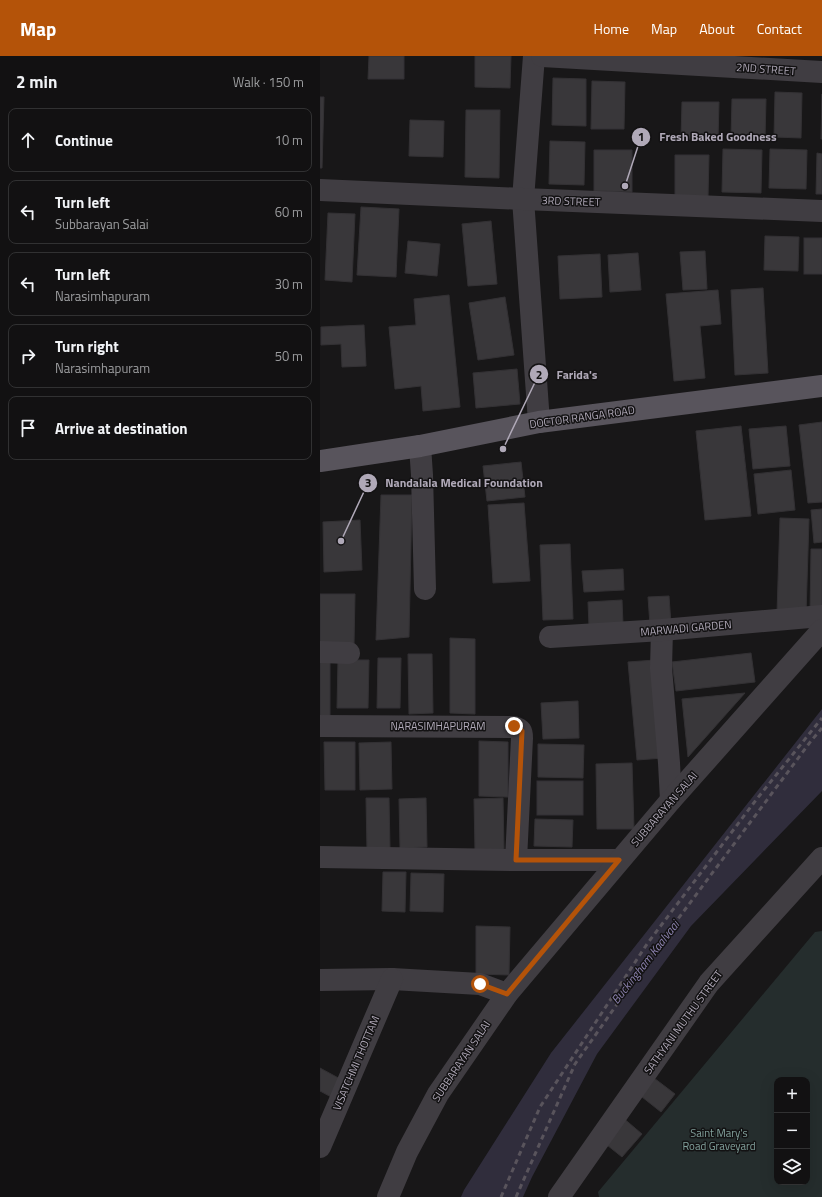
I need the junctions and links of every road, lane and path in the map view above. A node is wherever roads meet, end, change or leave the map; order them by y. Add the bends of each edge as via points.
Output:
1 (534, 56) edge
2 (542, 56) edge
3 (822, 72) edge
4 (320, 190) edge
5 (523, 199) junction
6 (822, 211) edge
7 (822, 386) edge
8 (539, 422) junction
9 (420, 446) junction
10 (320, 461) edge
11 (425, 589) dead end
12 (822, 616) edge
13 (662, 630) junction
14 (822, 630) edge
15 (550, 637) dead end
16 (320, 652) edge
17 (349, 653) dead end
18 (320, 726) edge
19 (671, 800) junction
20 (320, 857) edge
21 (822, 858) edge
22 (516, 860) junction
23 (619, 860) junction
24 (392, 979) junction
25 (320, 980) edge
26 (507, 994) junction
27 (320, 1147) edge
28 (388, 1197) edge
29 (559, 1197) edge

1 - 5 street
2 - 3 street, 2ND STREET
4 - 5 street, 3RD STREET
5 - 6 street, 3RD STREET
5 - 8 street
7 - 8 main road, DOCTOR RANGA ROAD
8 - 9 main road, DOCTOR RANGA ROAD
9 - 10 main road, DOCTOR RANGA ROAD
9 - 11 street
12 - 13 street, MARWADI GARDEN
13 - 15 street, MARWADI GARDEN
13 - 19 street via 661,668
14 - 19 street, SUBBARAYAN SALAI
16 - 17 street
18 - 22 street, NARASIMHAPURAM via 519,728 522,731 522,738
19 - 23 street, SUBBARAYAN SALAI
20 - 22 street
21 - 29 street, SATHYANI MUTHU STREET via 709,983
22 - 23 street
23 - 26 street, SUBBARAYAN SALAI
24 - 25 street
24 - 26 street via 480,984
24 - 27 street, VISATCHMI THOTTAM
26 - 28 street, SUBBARAYAN SALAI via 438,1094 407,1152

